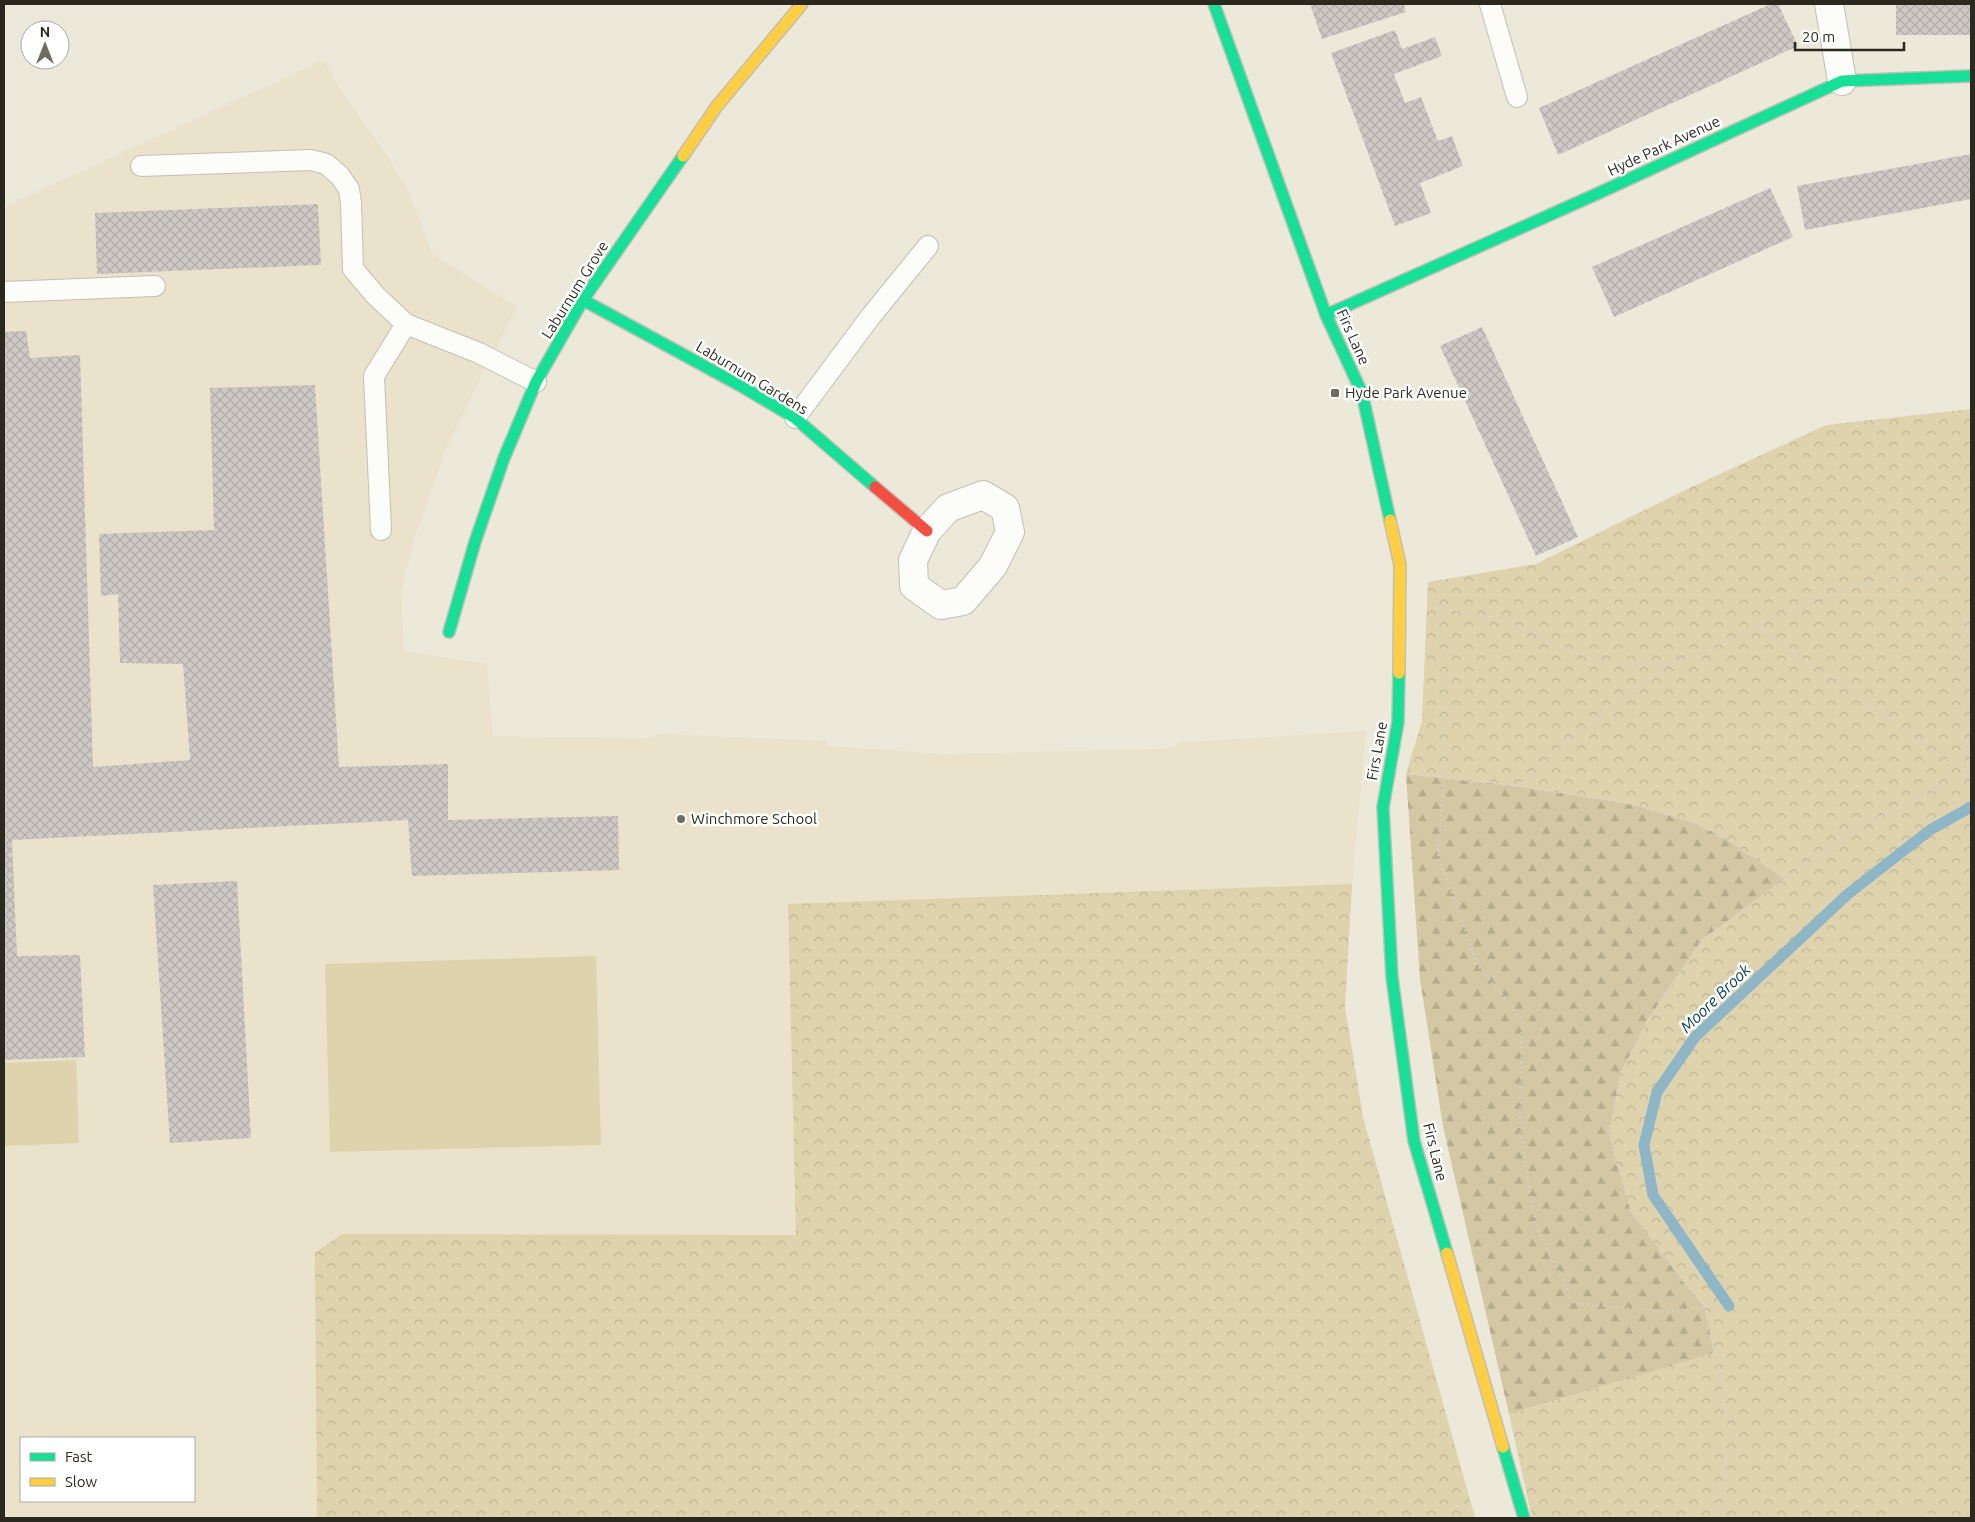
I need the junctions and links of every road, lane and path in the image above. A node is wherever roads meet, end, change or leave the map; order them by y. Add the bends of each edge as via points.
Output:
1 (802, 4) edge
2 (1214, 4) edge
3 (1490, 4) edge
4 (1829, 4) edge
5 (1971, 76) edge
6 (1842, 81) junction
7 (1517, 97) dead end
8 (140, 166) dead end
9 (928, 246) dead end
10 (155, 286) dead end
11 (4, 292) edge
12 (583, 300) junction
13 (1326, 315) junction
14 (406, 324) junction
15 (536, 382) junction
16 (795, 418) junction
17 (381, 530) dead end
18 (927, 531) dead end
19 (1971, 572) edge
20 (1400, 599) junction
21 (1440, 608) junction
22 (1971, 613) edge
23 (1756, 626) junction
24 (450, 632) dead end
25 (1666, 665) junction
26 (1966, 773) junction
27 (1444, 776) junction
28 (1971, 779) edge
29 (1518, 786) junction
30 (1785, 879) junction
31 (1705, 1307) junction
32 (1524, 1518) edge
33 (1714, 1518) edge

1 - 12 street, Laburnum Grove via 717,106
2 - 13 street, Firs Lane
3 - 7 lane
4 - 6 street
5 - 6 street, Hyde Park Avenue
6 - 13 street, Hyde Park Avenue
8 - 14 lane via 311,160 326,164 340,175 348,189 353,269
9 - 16 lane
10 - 11 lane
12 - 15 street, Laburnum Grove
12 - 16 street, Laburnum Gardens
13 - 20 street, Firs Lane via 1362,393 1400,565
14 - 15 lane via 479,353
14 - 17 lane via 374,376
15 - 24 street, Laburnum Grove via 504,458 475,542
16 - 18 street, Laburnum Gardens
19 - 23 path via 1907,577 1832,592
20 - 21 path
20 - 32 street, Firs Lane via 1398,722 1383,807 1397,1016 1414,1141
21 - 25 path via 1500,620 1579,654 1616,664
21 - 27 path
22 - 26 path via 1966,622 1958,671
23 - 25 path via 1705,653
23 - 26 path
25 - 29 path via 1574,734
26 - 28 path
26 - 30 path via 1858,829
27 - 29 path
27 - 31 path via 1438,855 1477,964 1522,1020 1520,1129 1535,1224 1574,1302 1666,1312
29 - 30 path via 1632,804 1695,823 1725,838
30 - 31 path via 1702,940 1642,1032 1620,1075 1612,1117 1609,1134 1631,1212
31 - 33 path via 1732,1436

